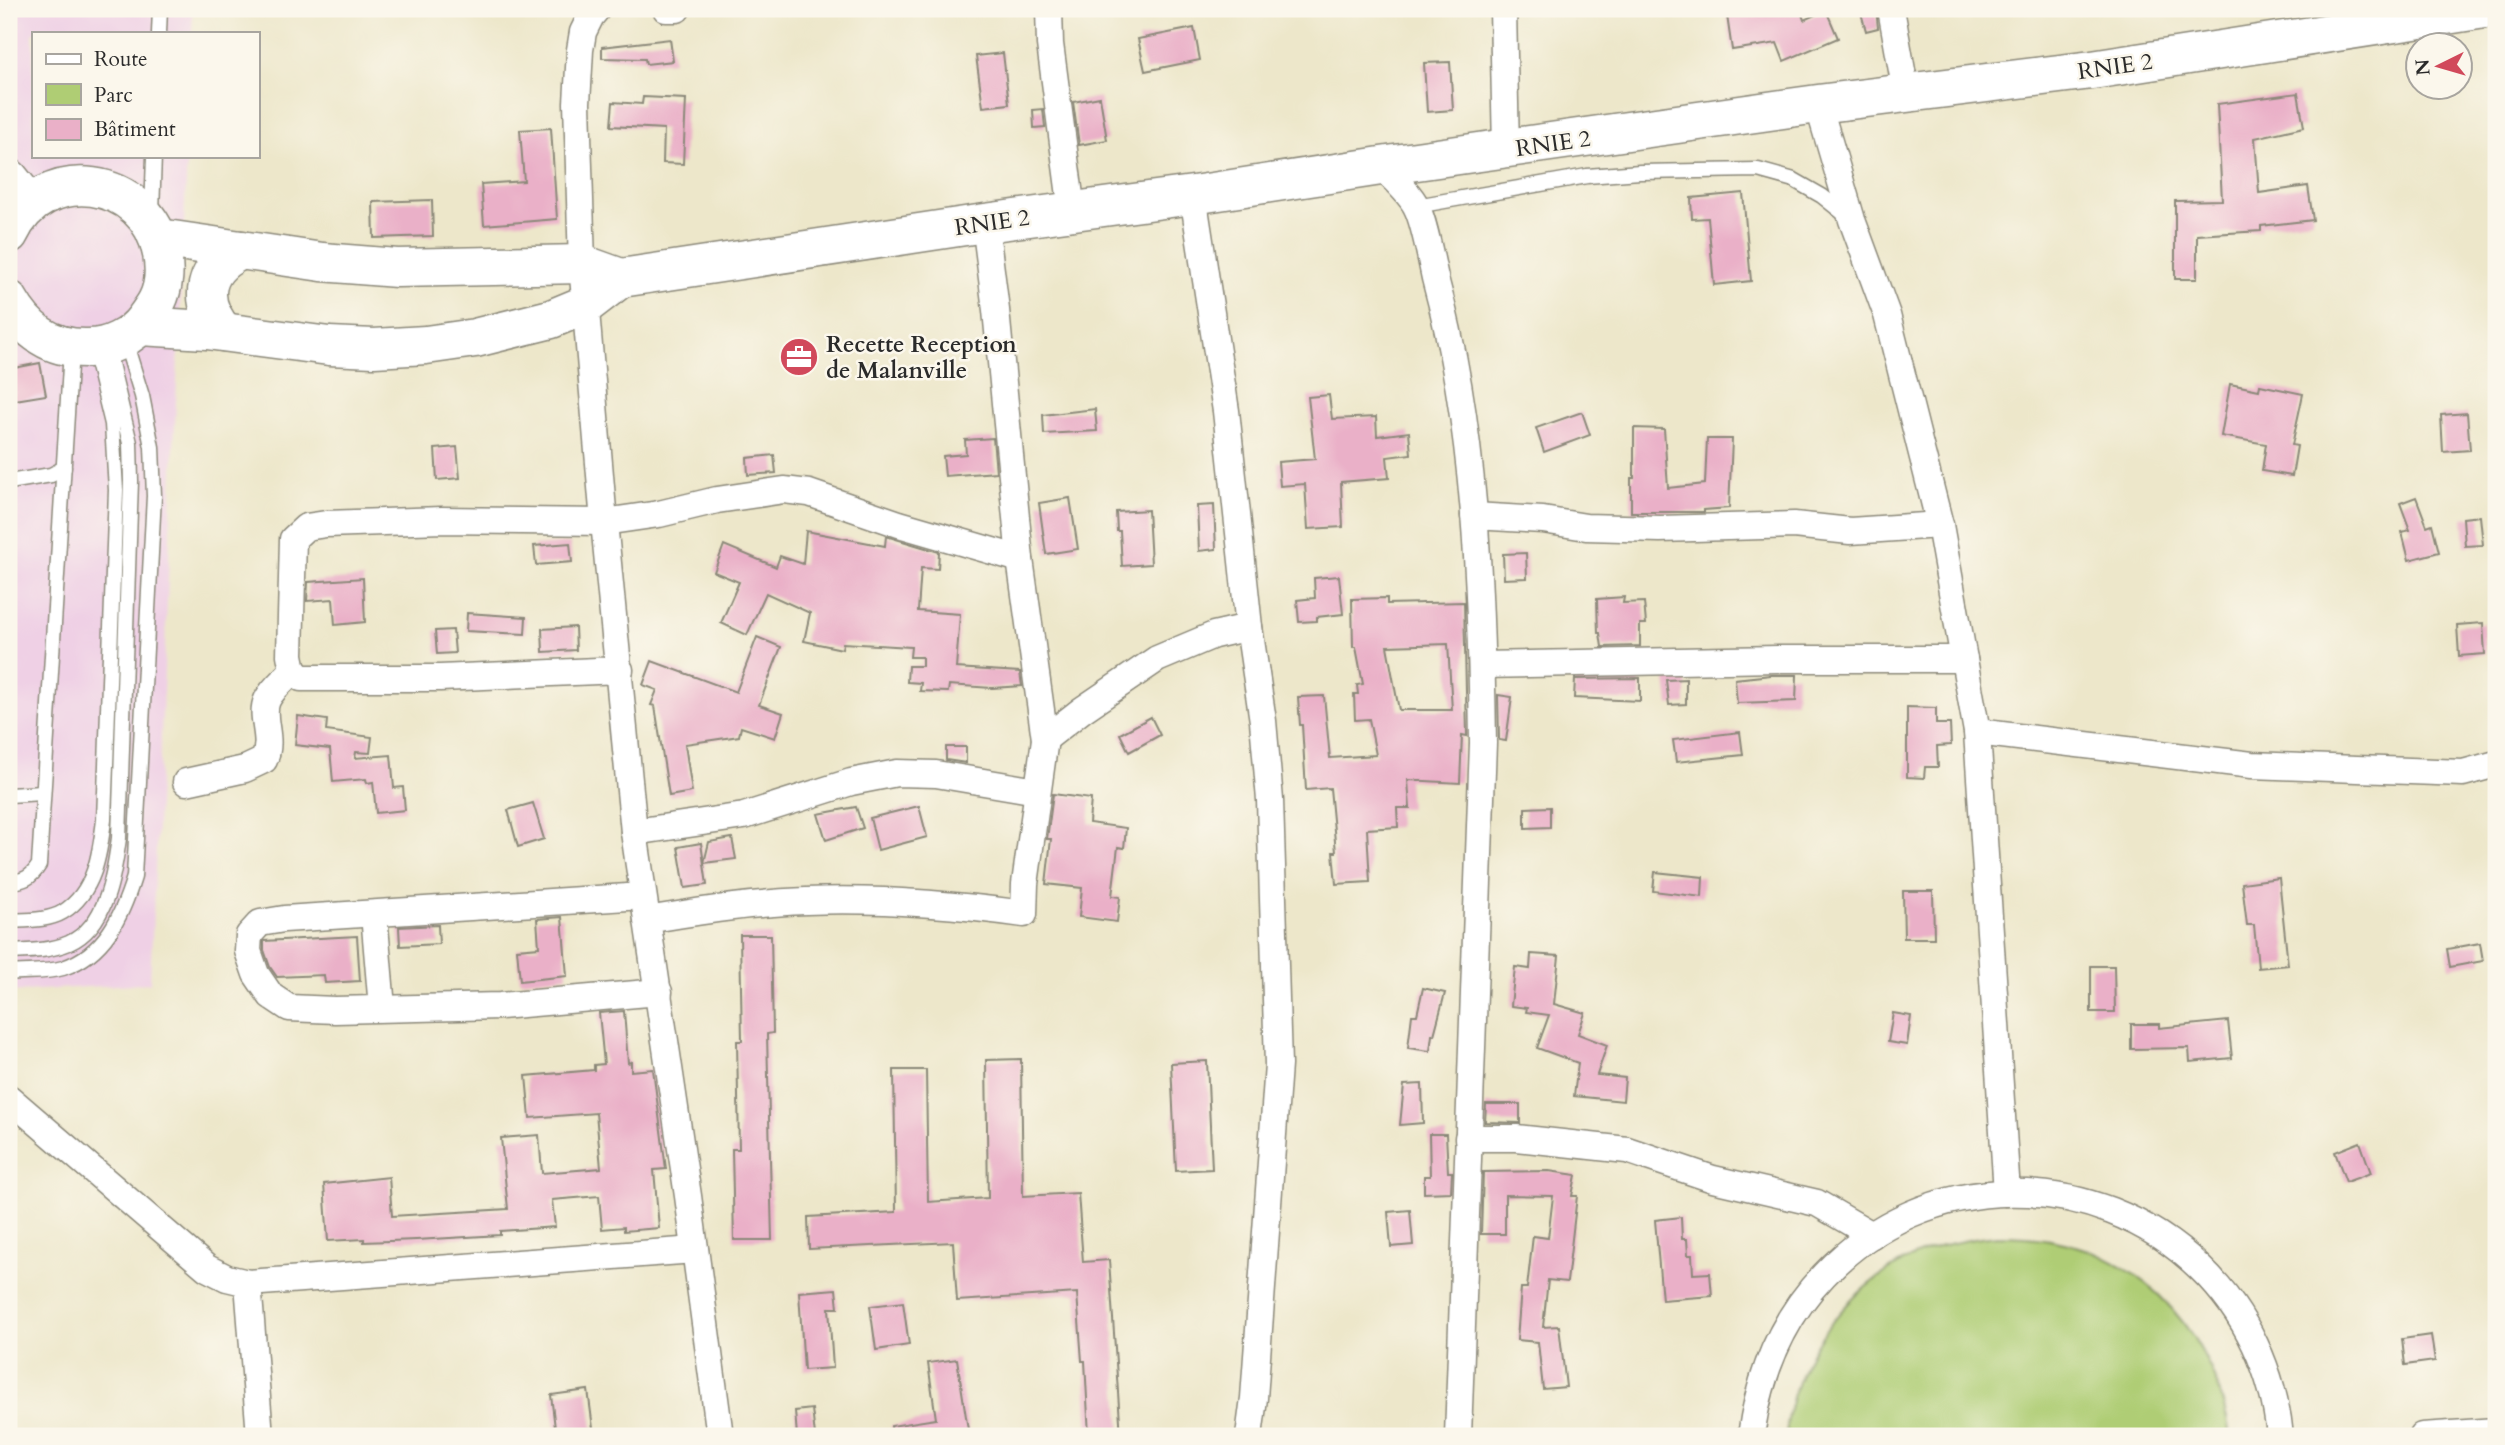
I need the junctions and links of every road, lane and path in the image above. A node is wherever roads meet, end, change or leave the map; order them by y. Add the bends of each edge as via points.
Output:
1 (160, 9) edge
2 (597, 9) edge
3 (666, 9) edge
4 (677, 9) edge
5 (1049, 9) edge
6 (1503, 9) edge
7 (1891, 9) edge
8 (2485, 9) edge
9 (159, 32) edge
10 (1906, 93) junction
11 (1818, 104) junction
12 (1506, 150) junction
13 (154, 158) edge
14 (1381, 166) junction
15 (1193, 195) junction
16 (16, 205) edge
17 (1416, 206) junction
18 (1072, 211) junction
19 (1852, 220) junction
20 (985, 223) junction
21 (155, 231) junction
22 (242, 250) junction
23 (582, 264) junction
24 (621, 278) junction
25 (587, 304) junction
26 (12, 312) edge
27 (224, 332) junction
28 (107, 341) junction
29 (65, 468) junction
30 (9, 482) edge
31 (1474, 516) junction
32 (604, 522) junction
33 (1940, 525) junction
34 (1020, 559) junction
35 (1249, 627) junction
36 (1964, 659) junction
37 (1482, 665) junction
38 (293, 670) junction
39 (620, 670) junction
40 (1977, 732) junction
41 (1045, 739) junction
42 (2496, 764) edge
43 (186, 782) dead end
44 (1037, 791) junction
45 (42, 793) junction
46 (9, 795) edge
47 (634, 832) junction
48 (9, 882) edge
49 (645, 908) junction
50 (374, 914) junction
51 (9, 921) edge
52 (9, 952) edge
53 (9, 973) edge
54 (659, 992) junction
55 (382, 1008) junction
56 (9, 1098) edge
57 (1468, 1138) junction
58 (2007, 1193) junction
59 (1871, 1235) junction
60 (695, 1251) junction
61 (248, 1283) junction
62 (2496, 1431) edge
63 (260, 1436) edge
64 (720, 1436) edge
65 (1249, 1436) edge
66 (1458, 1436) edge
67 (1751, 1436) edge
68 (2280, 1436) edge
69 (2422, 1436) edge

1 - 9 lane
2 - 23 street via 583,32 580,50
3 - 4 street
5 - 18 street
6 - 12 street
7 - 10 street
8 - 10 main road, RNIE 2 / RNIE 2
10 - 11 main road, RNIE 2 / RNIE 2
11 - 12 main road, RNIE 2 / RNIE 2
11 - 19 street
12 - 14 main road, RNIE 2 / RNIE 2
13 - 21 lane
14 - 15 main road, RNIE 2 / RNIE 2
14 - 17 street
15 - 18 main road, RNIE 2 / RNIE 2
15 - 35 street via 1226,411
16 - 21 main road via 58,189 88,185 118,193 143,211
17 - 19 lane via 1587,176 1758,170 1794,180
17 - 31 street via 1449,330 1469,451
18 - 20 main road, RNIE 2 / RNIE 2
19 - 33 street via 1887,314
20 - 24 main road, RNIE 2 / RNIE 2
20 - 34 street
21 - 22 main road, RNIE 2
21 - 28 main road via 165,269 158,300
22 - 23 main road, RNIE 2 via 397,268
22 - 27 main road via 226,257 207,285 212,319
23 - 24 main road, RNIE 2
23 - 25 street
24 - 25 main road, RNIE 2
25 - 27 main road, RNIE 2 via 519,328 426,345 329,346
25 - 32 street
26 - 28 main road, RNIE 2 via 51,342
27 - 28 main road, RNIE 2
28 - 29 lane
28 - 51 lane via 116,490 100,855 79,898 62,913
28 - 52 lane via 128,432 131,481 114,880 104,906 71,942
28 - 53 lane via 142,396 152,447 154,496 134,877 107,938 85,958 61,969
29 - 30 lane
29 - 45 lane
31 - 33 street via 1648,529 1794,526 1850,531
31 - 37 street
32 - 34 street via 784,490 809,493
32 - 38 street via 442,520 306,527 293,539
32 - 39 street
33 - 36 street
34 - 41 street
35 - 41 street via 1177,649
35 - 65 street via 1270,800 1278,1065
36 - 37 street
36 - 40 street
37 - 57 street
38 - 39 street via 301,678 316,680
38 - 43 street via 267,699 264,710 270,747 264,760 245,769
39 - 47 street
40 - 42 street via 2252,765 2463,773
40 - 58 street
41 - 44 street
44 - 47 street via 936,774 897,773 851,782 744,816
44 - 49 street via 1024,914 906,901
45 - 46 lane
45 - 48 lane via 39,865 32,876
47 - 49 street
49 - 50 street
49 - 54 street
50 - 55 street
50 - 55 street via 260,923 249,934 248,951 271,996 289,1007
54 - 55 street via 500,1006
54 - 60 street
56 - 61 street via 207,1268
57 - 59 street via 1516,1138 1627,1150 1713,1179 1817,1203
57 - 66 street
58 - 59 street via 1927,1208
58 - 68 street via 2049,1194 2109,1209 2155,1232 2188,1256 2247,1328 2271,1385
59 - 67 street via 1824,1274 1787,1324 1762,1380
60 - 61 street
60 - 64 street
61 - 63 street
62 - 69 street

